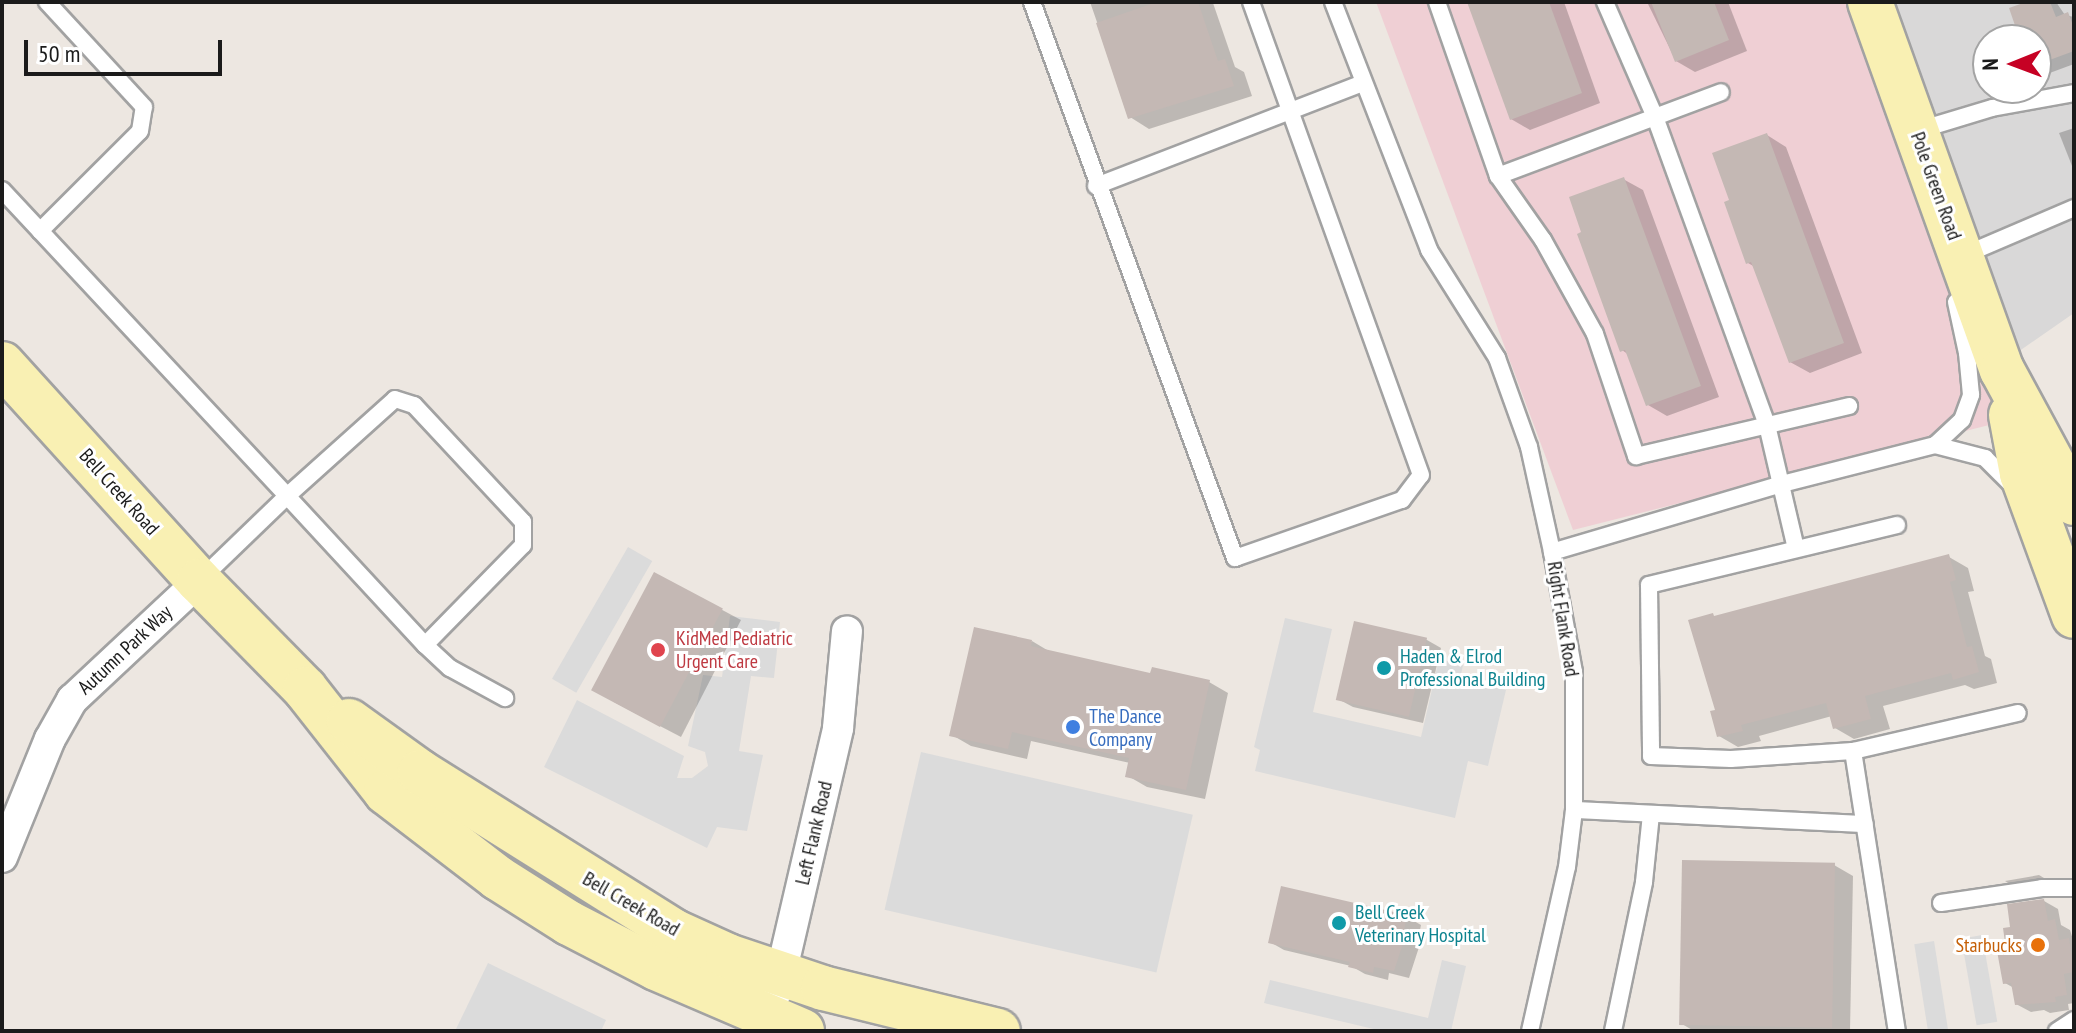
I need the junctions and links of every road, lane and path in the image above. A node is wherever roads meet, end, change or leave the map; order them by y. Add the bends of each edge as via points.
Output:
1 (47, 2) edge
2 (1032, 2) edge
3 (1251, 2) edge
4 (1333, 2) edge
5 (1437, 2) edge
6 (1605, 2) edge
7 (1870, 2) edge
8 (1363, 83) junction
9 (1721, 92) dead end
10 (2074, 93) edge
11 (1290, 111) junction
12 (1655, 117) junction
13 (1916, 131) junction
14 (1498, 176) junction
15 (1096, 186) junction
16 (2, 190) edge
17 (2074, 208) edge
18 (40, 231) junction
19 (1951, 265) junction
20 (2, 364) edge
21 (1849, 406) dead end
22 (1767, 425) junction
23 (1935, 445) junction
24 (1782, 484) junction
25 (287, 496) junction
26 (2056, 510) edge
27 (1897, 525) dead end
28 (1796, 549) junction
29 (1552, 552) junction
30 (199, 581) junction
31 (2074, 616) edge
32 (847, 631) dead end
33 (425, 645) junction
34 (305, 689) junction
35 (505, 698) dead end
36 (2018, 713) dead end
37 (1853, 751) junction
38 (1574, 810) junction
39 (1651, 814) junction
40 (1865, 824) junction
41 (2, 857) edge
42 (2074, 888) edge
43 (1941, 903) dead end
44 (782, 975) junction
45 (2074, 1020) edge
46 (778, 1027) edge
47 (998, 1031) edge
48 (1530, 1031) edge
49 (1613, 1031) edge
50 (1897, 1031) edge
51 (2057, 1031) edge

1 - 18 lane via 144,107 140,131
2 - 15 lane
3 - 11 lane
4 - 8 lane
5 - 14 lane
6 - 12 lane
7 - 13 street, Pole Green Road
8 - 11 lane
8 - 29 lane via 1429,250 1497,358 1529,447
9 - 12 lane
10 - 13 lane via 1992,108
11 - 15 lane
11 - 15 lane via 1421,475 1402,500 1235,558
12 - 14 lane
12 - 22 lane
13 - 19 street, Pole Green Road
14 - 22 lane via 1543,240 1595,334 1636,456
16 - 18 lane
17 - 19 lane
18 - 25 lane
19 - 23 lane via 1971,395 1962,420
19 - 26 street, Pole Green Road via 2002,370 2022,474
20 - 30 street, Bell Creek Road
21 - 22 lane
22 - 24 lane
23 - 24 lane, Right Flank Road
23 - 26 lane via 1985,458
24 - 28 lane
24 - 29 lane, Right Flank Road
25 - 30 lane
25 - 33 lane
25 - 33 lane via 395,399 414,405 513,511 523,522 523,545
26 - 31 street, Pole Green Road
27 - 28 lane
28 - 37 lane via 1649,585 1651,756 1731,759
29 - 38 lane, Right Flank Road via 1574,672
30 - 34 street, Bell Creek Road
30 - 41 street, Autumn Park Way via 72,700 50,739
32 - 44 street, Left Flank Road via 838,728
33 - 35 lane via 450,668
34 - 44 street, Bell Creek Road via 420,772 646,916 728,956
34 - 46 street, Bell Creek Road via 386,792 498,878 596,939
36 - 37 lane
37 - 40 lane
38 - 39 lane
38 - 48 lane, Right Flank Road via 1567,867
39 - 40 lane
39 - 49 lane via 1644,882
40 - 50 lane
42 - 43 lane
44 - 46 street, Left Flank Road
44 - 47 street, Bell Creek Road
45 - 51 lane

